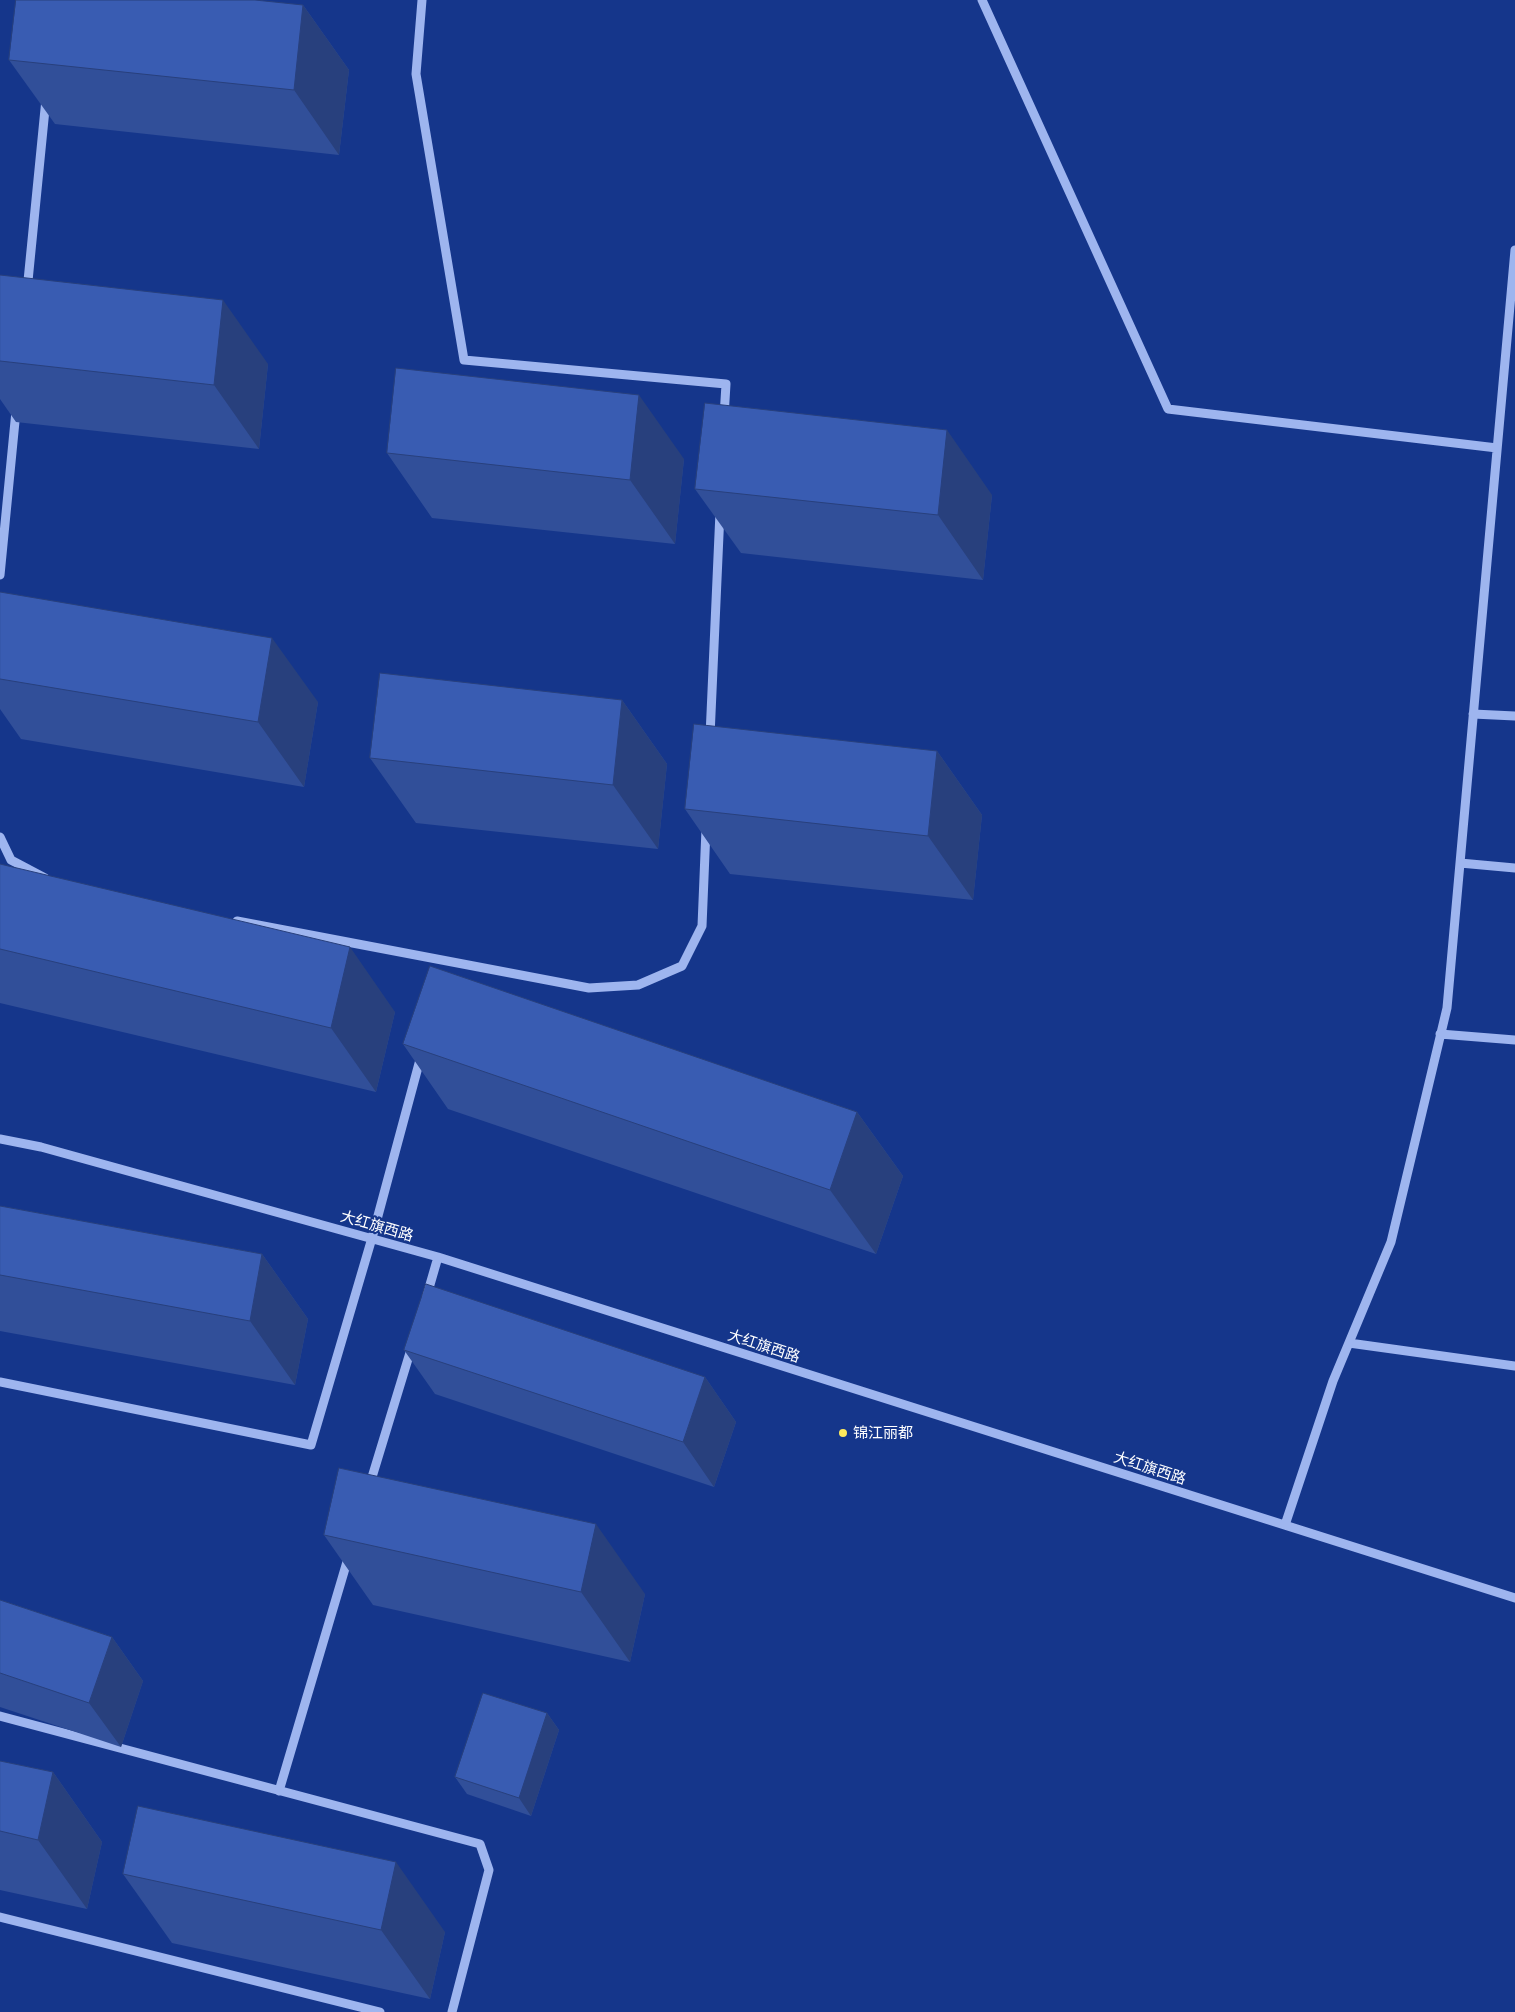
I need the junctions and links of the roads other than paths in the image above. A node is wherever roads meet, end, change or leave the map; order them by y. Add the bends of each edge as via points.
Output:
1 (422, 0) edge
2 (982, 0) edge
3 (47, 89) edge
4 (1515, 250) edge
5 (27, 297) edge
6 (1504, 367) junction
7 (1515, 367) edge
8 (16, 406) edge
9 (724, 423) edge
10 (1497, 448) junction
11 (721, 502) edge
12 (0, 574) edge
13 (1473, 714) junction
14 (1515, 716) edge
15 (710, 749) edge
16 (707, 818) edge
17 (0, 838) edge
18 (1460, 863) junction
19 (1515, 868) edge
20 (54, 883) edge
21 (226, 919) edge
22 (447, 961) junction
23 (444, 970) edge
24 (1440, 1034) junction
25 (1515, 1040) edge
26 (424, 1047) edge
27 (0, 1139) edge
28 (372, 1238) junction
29 (438, 1257) junction
30 (424, 1305) edge
31 (415, 1334) edge
32 (1349, 1343) junction
33 (1515, 1366) edge
34 (0, 1382) edge
35 (367, 1496) edge
36 (1285, 1525) junction
37 (353, 1543) edge
38 (1515, 1598) edge
39 (0, 1716) edge
40 (279, 1791) junction
41 (0, 1917) edge
42 (380, 2012) edge
43 (452, 2012) edge

1 - 9 street via 416,74 464,360 726,384
2 - 10 street via 1168,409
3 - 5 street
4 - 6 street
6 - 7 street
6 - 10 street
8 - 12 street
10 - 13 street
11 - 15 street
13 - 14 street
13 - 18 street
16 - 22 street via 702,926 682,966 638,985 589,988
17 - 20 street via 11,860
18 - 19 street
18 - 24 street via 1447,1008
21 - 22 street
22 - 23 street
24 - 25 street
24 - 32 street via 1391,1242
26 - 28 street
27 - 28 street, 大红旗西路 via 41,1147
28 - 29 street, 大红旗西路
28 - 34 street via 311,1445
29 - 30 street
29 - 36 street, 大红旗西路
31 - 35 street
32 - 33 street
32 - 36 street
36 - 38 street, 大红旗西路
37 - 40 street
39 - 40 street
40 - 43 street via 480,1844 489,1870
41 - 42 street

